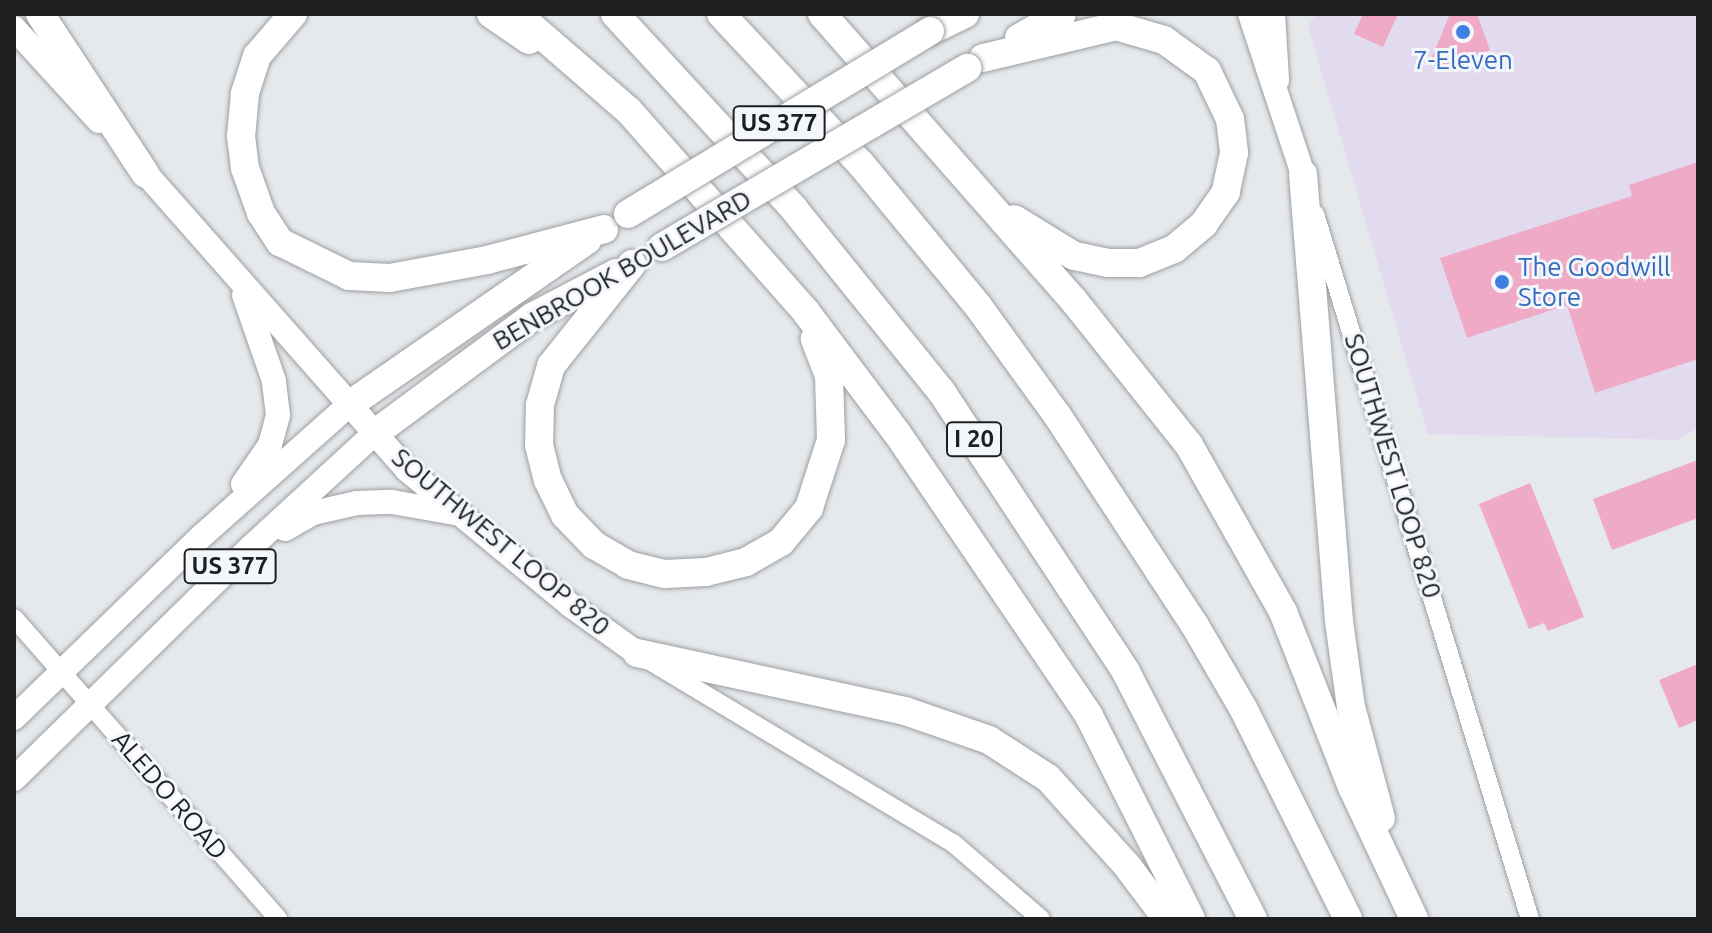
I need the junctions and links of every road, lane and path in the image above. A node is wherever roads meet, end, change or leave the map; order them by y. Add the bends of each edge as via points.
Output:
1 (40, 14) edge
2 (293, 14) edge
3 (491, 14) edge
4 (517, 14) edge
5 (615, 14) edge
6 (721, 14) edge
7 (822, 14) edge
8 (965, 14) edge
9 (1062, 14) edge
10 (1250, 14) edge
11 (1271, 14) edge
12 (938, 25) edge
13 (14, 28) edge
14 (975, 63) junction
15 (1275, 80) junction
16 (604, 87) junction
17 (145, 173) junction
18 (1303, 174) junction
19 (986, 203) junction
20 (604, 229) junction
21 (632, 264) junction
22 (240, 286) junction
23 (806, 312) junction
24 (349, 405) junction
25 (374, 434) junction
26 (456, 513) junction
27 (203, 535) junction
28 (251, 547) junction
29 (14, 618) edge
30 (637, 653) junction
31 (62, 671) junction
32 (90, 702) junction
33 (14, 718) edge
34 (14, 779) edge
35 (1400, 885) junction
36 (278, 919) edge
37 (1041, 919) edge
38 (1167, 919) edge
39 (1191, 919) edge
40 (1253, 919) edge
41 (1348, 919) edge
42 (1414, 919) edge
43 (1530, 919) edge

1 - 17 highway
2 - 20 highway via 257,56 245,94 241,136 245,168 261,213 280,242 349,276 390,278 474,263
3 - 16 highway via 566,69
4 - 16 highway
5 - 40 highway, I 20 via 794,209 941,391 1126,672
6 - 41 highway via 861,164 978,306 1057,415 1208,648
7 - 19 highway
8 - 12 highway, BENBROOK BOULEVARD / US 377
9 - 14 highway, BENBROOK BOULEVARD / US 377
10 - 15 main road, SOUTHWEST LOOP 820
11 - 15 highway
12 - 20 highway, BENBROOK BOULEVARD / US 377, bridge
13 - 17 main road, SOUTHWEST LOOP 820
14 - 19 highway via 1116,26 1164,40 1207,71 1230,119 1234,153 1226,192 1204,224 1174,249 1139,263 1074,256
14 - 21 highway, BENBROOK BOULEVARD / US 377, bridge
15 - 18 main road, SOUTHWEST LOOP 820
16 - 23 highway
17 - 22 main road, SOUTHWEST LOOP 820
18 - 35 highway via 1351,707
18 - 43 street, SOUTHWEST LOOP 820
19 - 35 highway via 1189,445 1283,612 1352,787
20 - 24 highway, BENBROOK BOULEVARD / US 377
21 - 23 highway via 551,366 540,405 539,445 565,515 594,545 628,565 665,574 746,562 781,542 809,508 823,477 834,410 829,376
21 - 25 highway, BENBROOK BOULEVARD / US 377 via 532,317
22 - 24 main road, SOUTHWEST LOOP 820
22 - 27 main road via 274,381 276,429 262,460
23 - 39 highway via 897,433 1089,716
24 - 25 main road, SOUTHWEST LOOP 820
24 - 27 main road, BENBROOK BOULEVARD / US 377
25 - 26 main road, SOUTHWEST LOOP 820
25 - 28 main road, BENBROOK BOULEVARD / US 377
26 - 28 main road via 392,502 357,503 313,513
26 - 30 main road, SOUTHWEST LOOP 820
27 - 31 main road, BENBROOK BOULEVARD / US 377
28 - 32 main road, BENBROOK BOULEVARD / US 377
29 - 31 street, ALEDO ROAD
30 - 37 street, SOUTHWEST LOOP 820 via 953,843
30 - 38 highway via 905,711 989,740 1048,778
31 - 32 street, ALEDO ROAD
31 - 33 main road, BENBROOK BOULEVARD / US 377
32 - 34 main road, BENBROOK BOULEVARD / US 377
32 - 36 street, ALEDO ROAD
35 - 42 highway

